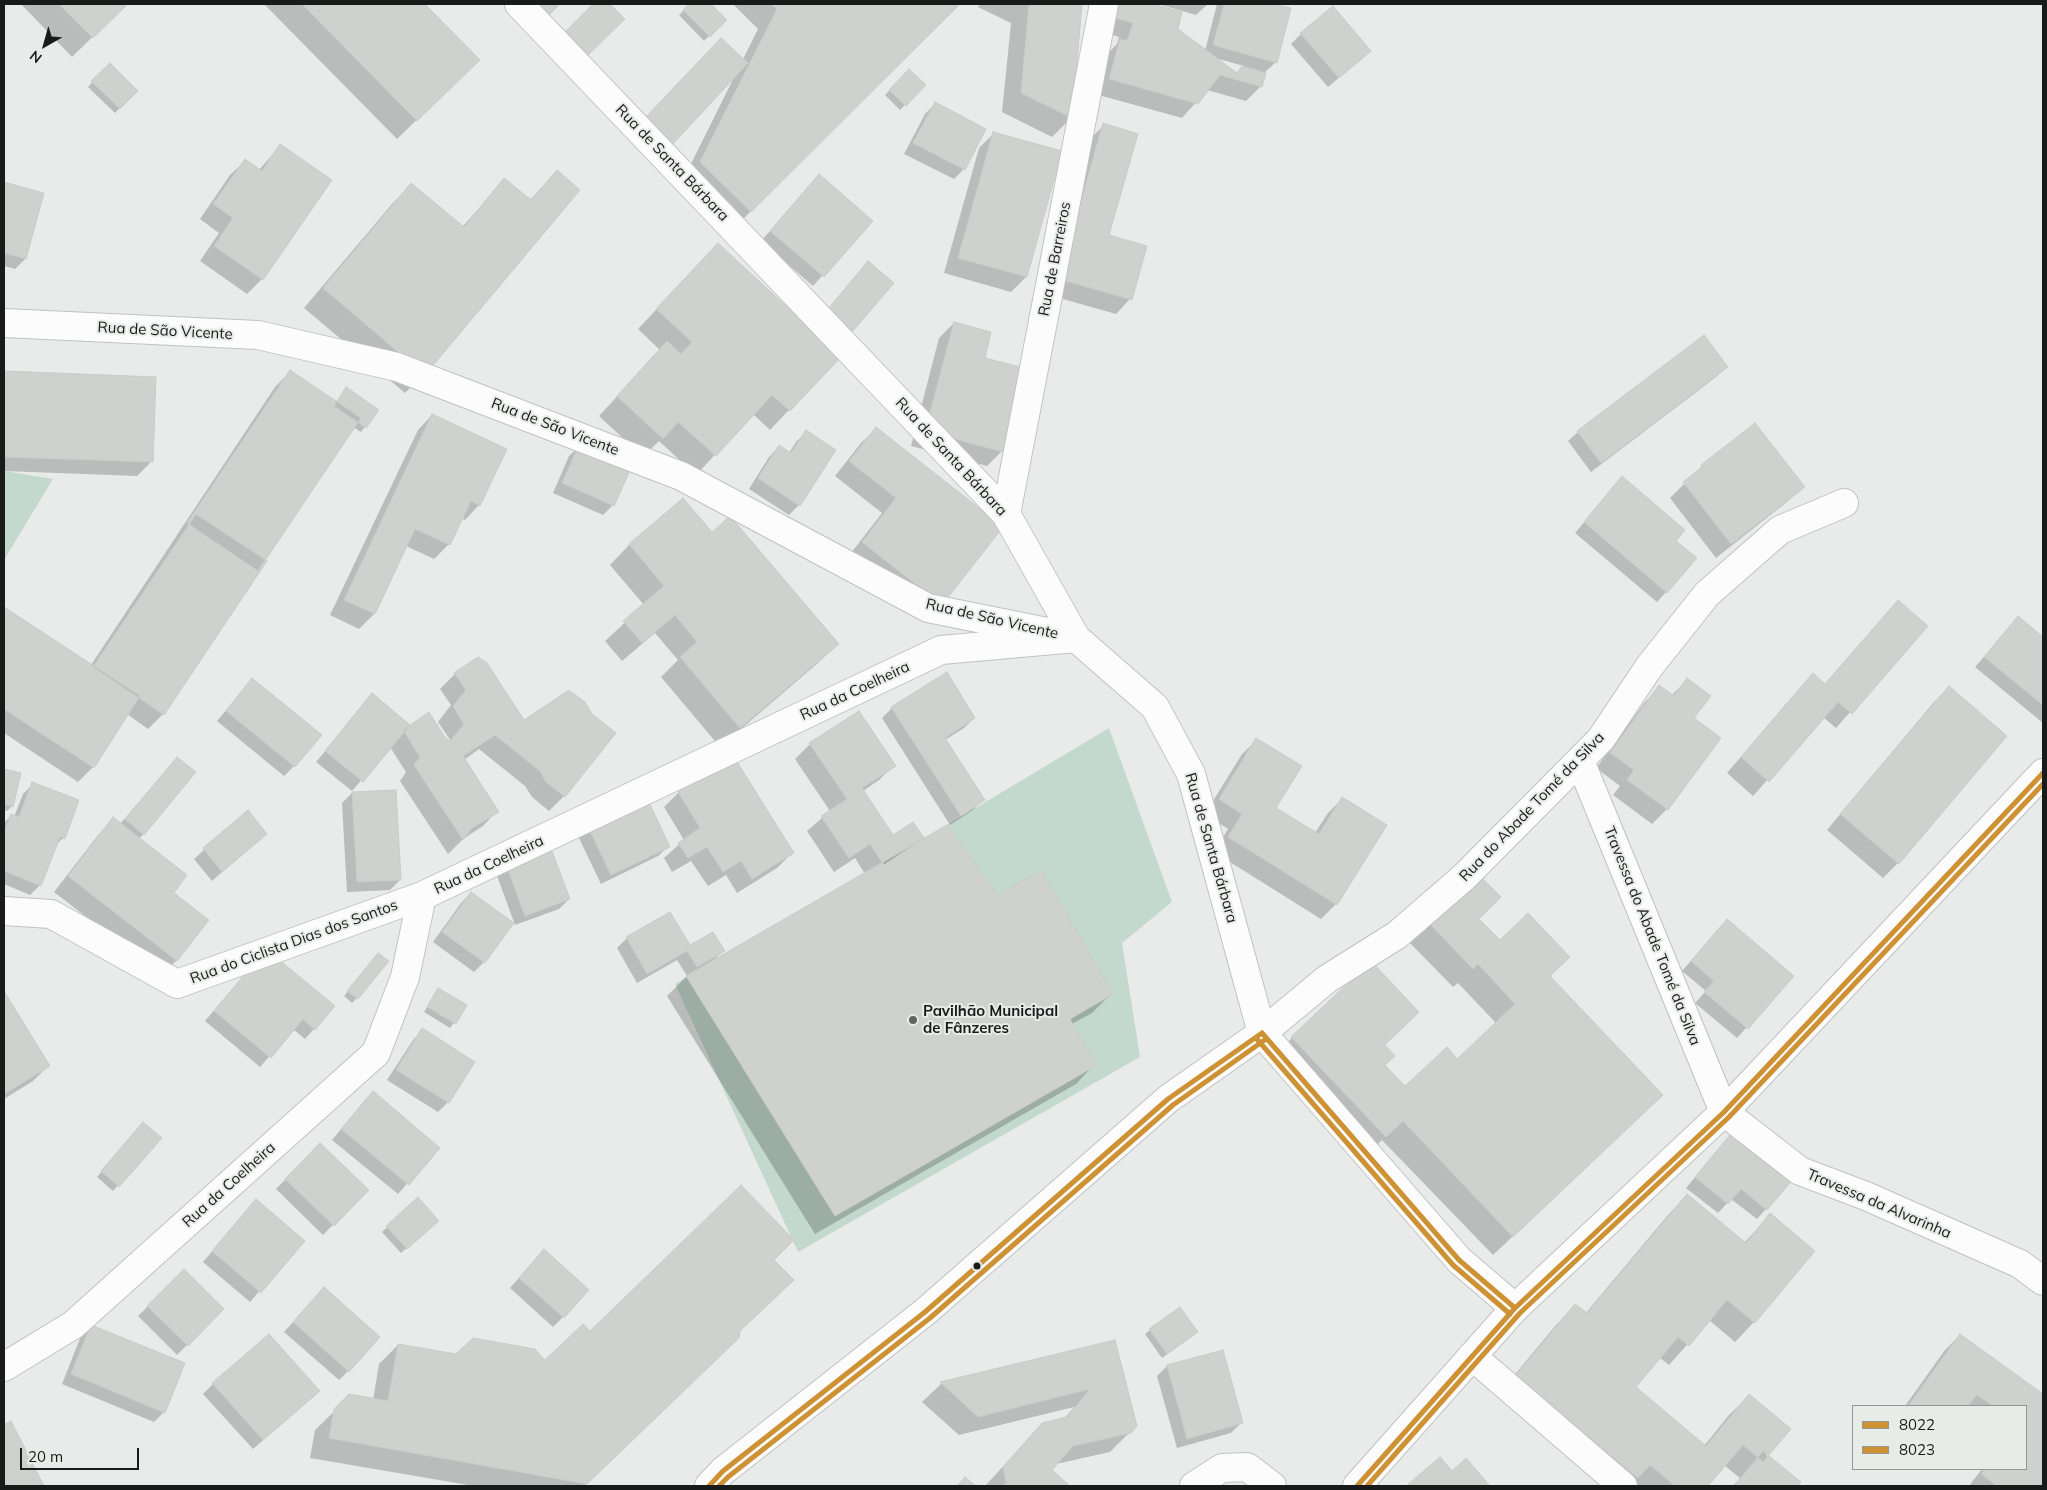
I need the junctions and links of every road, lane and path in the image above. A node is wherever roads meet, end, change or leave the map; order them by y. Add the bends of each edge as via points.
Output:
1 (519, 4) edge
2 (1104, 4) edge
3 (4, 323) edge
4 (1844, 502) dead end
5 (1006, 514) junction
6 (1076, 638) junction
7 (1580, 761) junction
8 (2043, 773) edge
9 (422, 896) junction
10 (4, 911) edge
11 (1262, 1033) junction
12 (1724, 1112) junction
13 (2043, 1281) edge
14 (1515, 1308) junction
15 (1472, 1356) junction
16 (4, 1367) edge
17 (708, 1486) edge
18 (1194, 1486) edge
19 (1272, 1486) edge
20 (1356, 1486) edge
21 (1623, 1486) edge

1 - 5 street, Rua de Santa Bárbara
2 - 5 street, Rua de Barreiros
3 - 6 street, Rua de São Vicente via 258,335 397,366 681,476 928,608
4 - 7 street, Rua do Abade Tomé da Silva via 1780,530 1707,594 1649,668 1601,739
5 - 6 street, Rua de Santa Bárbara
6 - 9 street, Rua da Coelheira via 941,650
6 - 11 street, Rua de Santa Bárbara via 1155,707 1191,774
7 - 11 street, Rua do Abade Tomé da Silva via 1464,877 1397,935 1327,979
7 - 12 street, Travessa do Abade Tomé da Silva
8 - 12 street
9 - 10 street, Rua do Ciclista Dias dos Santos via 177,984 51,914
9 - 16 street, Rua da Coelheira via 405,977 376,1053 74,1325
11 - 14 street, Rua de Santa Bárbara via 1459,1260
11 - 17 street, Rua do Abade Tomé da Silva via 1168,1099 926,1312
12 - 13 street, Travessa da Alvarinha via 1800,1171 1866,1196 2020,1264
12 - 14 street
14 - 15 street
15 - 20 street
15 - 21 street
18 - 19 street via 1222,1468 1247,1467

